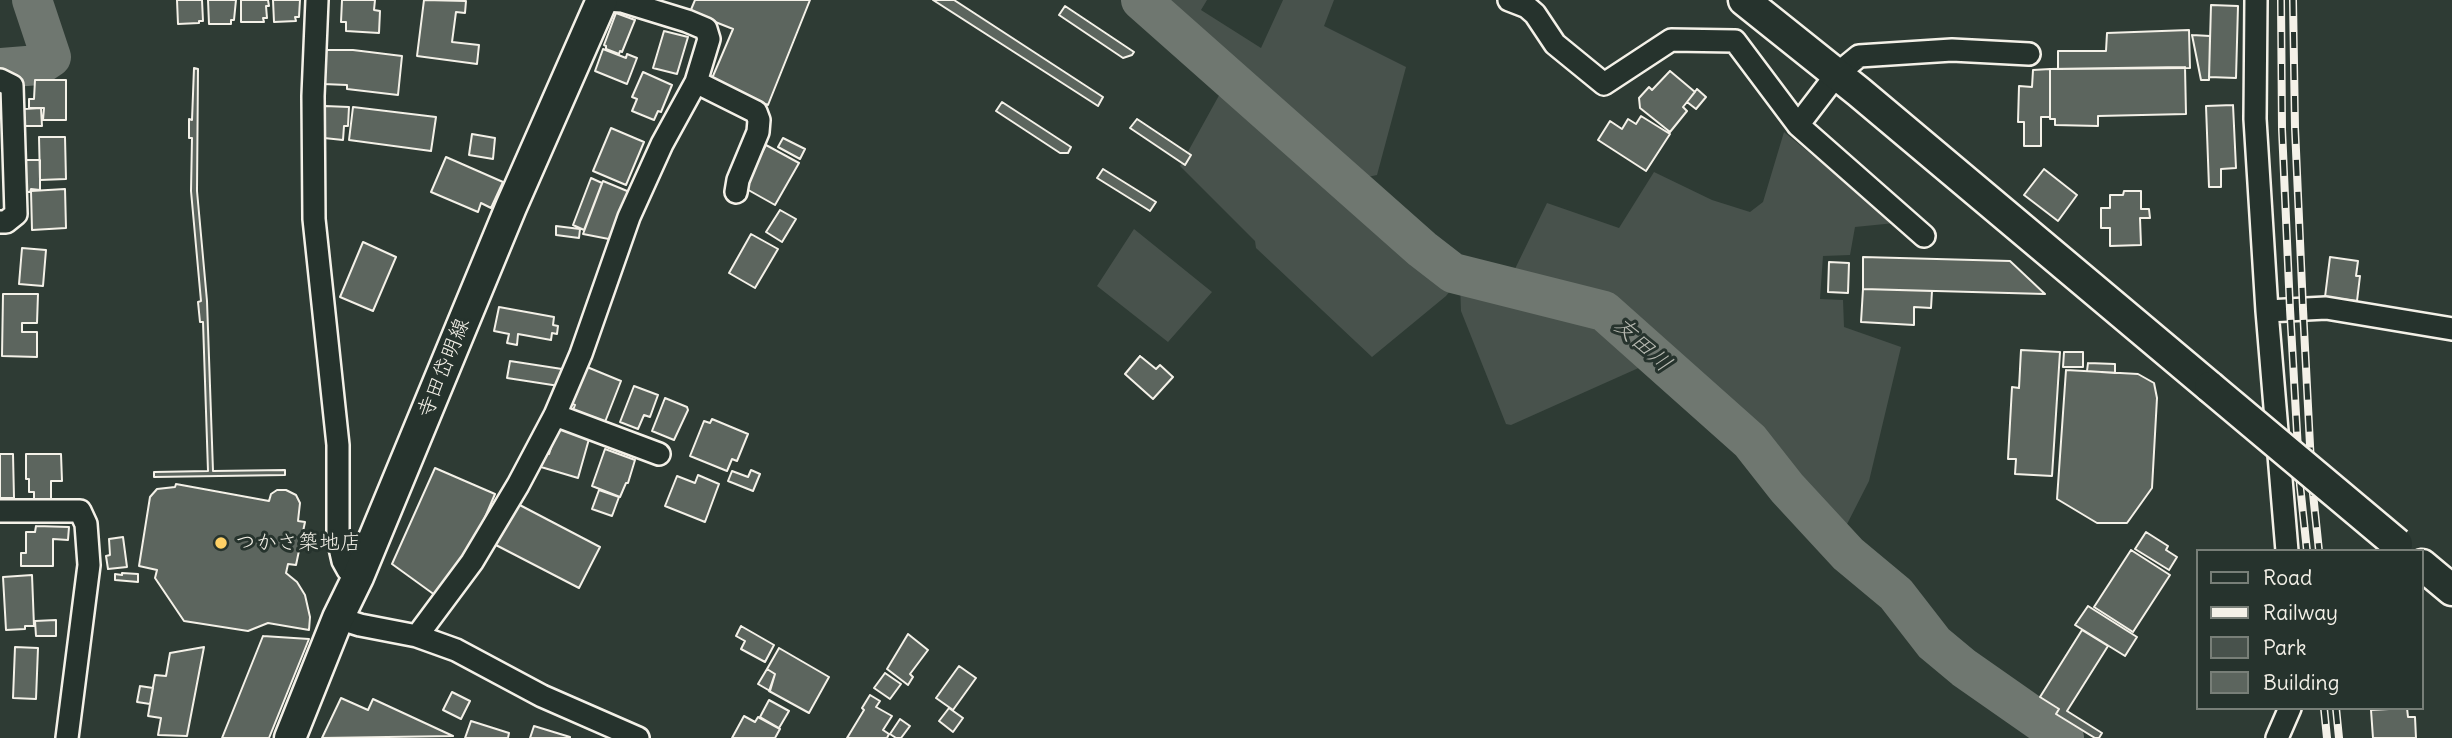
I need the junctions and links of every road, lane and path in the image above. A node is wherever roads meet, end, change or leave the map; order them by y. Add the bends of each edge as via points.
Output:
1 (317, 0) edge
2 (603, 0) edge
3 (1509, 0) edge
4 (1744, 0) edge
5 (2256, 0) edge
6 (2029, 54) dead end
7 (1837, 74) junction
8 (0, 80) edge
9 (696, 82) junction
10 (1798, 125) junction
11 (736, 192) dead end
12 (0, 222) edge
13 (1924, 236) dead end
14 (2267, 311) junction
15 (2452, 329) edge
16 (555, 415) junction
17 (660, 454) dead end
18 (0, 511) edge
19 (2401, 547) edge
20 (2287, 549) edge
21 (2424, 567) edge
22 (358, 577) junction
23 (2452, 590) edge
24 (338, 618) junction
25 (417, 636) junction
26 (2289, 710) edge
27 (66, 738) edge
28 (290, 738) edge
29 (638, 738) edge
30 (2277, 738) edge

1 - 22 street via 314,219 338,445 338,539 343,561
2 - 9 street via 622,1 706,29 709,39
2 - 22 street, 寺田岱明線 via 511,207
3 - 10 street via 1535,14 1555,44 1604,84 1671,40 1735,41
4 - 7 street
5 - 14 street via 2255,119
6 - 7 street via 1952,50 1859,55
7 - 10 street
7 - 19 street, bridge
8 - 12 street via 12,86 16,214
9 - 11 street via 756,112 759,120
9 - 16 street via 629,217
10 - 13 street
14 - 15 street via 2326,308
14 - 20 street
16 - 17 street
16 - 25 street via 472,562
18 - 27 street via 80,511 86,524 89,565
21 - 23 street
22 - 24 street, 寺田岱明線
24 - 25 street
24 - 28 street, 寺田岱明線
25 - 29 street via 456,650 542,696
26 - 30 street

